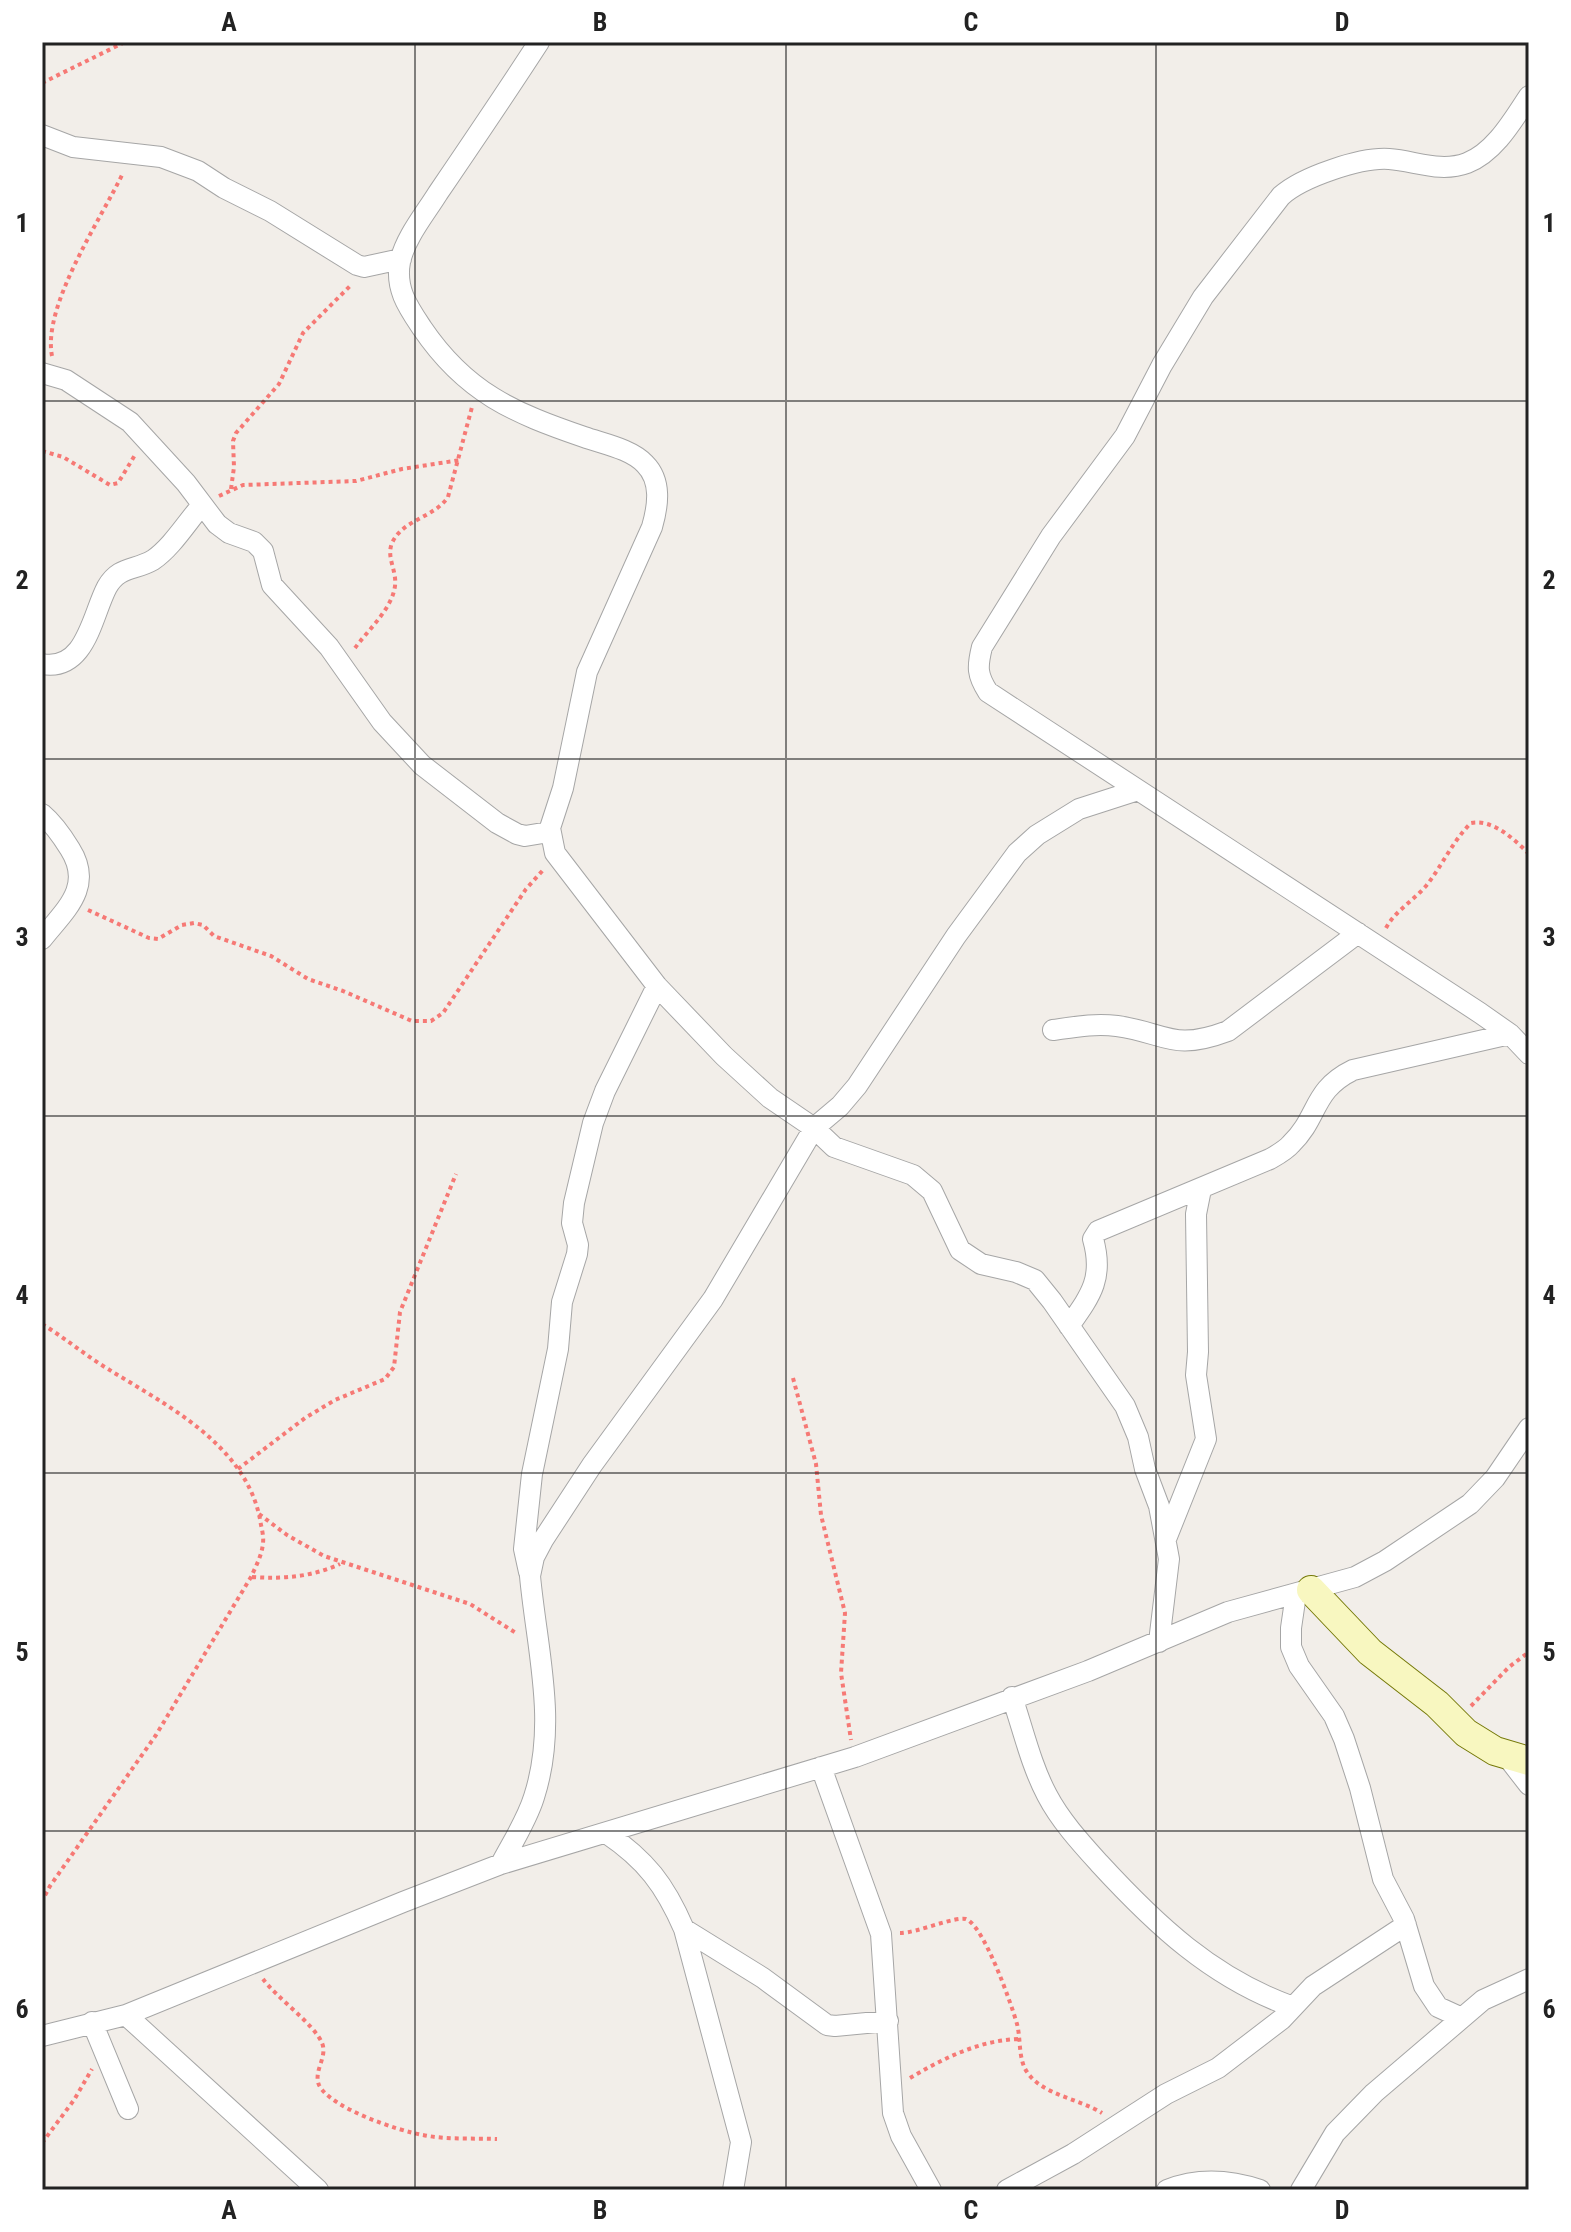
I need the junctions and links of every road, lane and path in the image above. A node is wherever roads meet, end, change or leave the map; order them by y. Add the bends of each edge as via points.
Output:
1 (125, 42) edge
2 (539, 42) edge
3 (42, 83) edge
4 (1529, 96) edge
5 (42, 135) edge
6 (132, 154) junction
7 (401, 259) junction
8 (371, 266) junction
9 (50, 376) edge
10 (477, 389) junction
11 (146, 439) junction
12 (42, 451) edge
13 (460, 460) junction
14 (231, 489) junction
15 (203, 506) junction
16 (42, 664) edge
17 (341, 666) junction
18 (1138, 790) junction
19 (42, 814) edge
20 (549, 832) junction
21 (1529, 854) edge
22 (556, 855) junction
23 (71, 902) junction
24 (1358, 933) junction
25 (42, 939) edge
26 (1382, 948) junction
27 (657, 986) junction
28 (1053, 1030) dead end
29 (1510, 1034) junction
30 (1529, 1054) edge
31 (814, 1128) junction
32 (456, 1174) dead end
33 (1201, 1189) junction
34 (42, 1324) edge
35 (1069, 1326) junction
36 (793, 1378) dead end
37 (1529, 1428) edge
38 (238, 1470) junction
39 (259, 1514) junction
40 (1166, 1539) junction
41 (343, 1563) junction
42 (530, 1576) junction
43 (251, 1577) junction
44 (1303, 1592) junction
45 (1159, 1642) junction
46 (540, 1651) junction
47 (1529, 1652) edge
48 (1012, 1697) junction
49 (1456, 1722) junction
50 (855, 1757) junction
51 (1517, 1758) edge
52 (821, 1767) junction
53 (1529, 1785) edge
54 (606, 1833) junction
55 (501, 1864) junction
56 (42, 1901) edge
57 (1406, 1925) junction
58 (684, 1929) junction
59 (881, 1934) junction
60 (252, 1965) junction
61 (1529, 1979) edge
62 (1293, 2007) junction
63 (126, 2015) junction
64 (1462, 2018) junction
65 (888, 2021) junction
66 (92, 2022) junction
67 (42, 2036) edge
68 (1019, 2039) junction
69 (101, 2045) junction
70 (891, 2088) junction
71 (128, 2109) dead end
72 (1117, 2126) junction
73 (497, 2139) dead end
74 (42, 2143) edge
75 (318, 2190) edge
76 (733, 2190) edge
77 (931, 2190) edge
78 (1007, 2190) edge
79 (1167, 2190) edge
80 (1260, 2190) edge
81 (1301, 2190) edge

1 - 3 path
2 - 7 street via 419,223
4 - 18 street via 1487,151 1468,163 1439,168 1379,158 1308,179 1281,196 1203,297 1125,436 1051,536 982,647 978,677 988,692
5 - 6 street via 73,147
6 - 8 street via 161,157 198,171 349,261
6 - 9 path via 58,307 51,332
7 - 8 street
7 - 10 street via 403,300 433,344
8 - 14 path via 303,333 279,384 236,433
9 - 11 street via 104,404
10 - 13 path
10 - 20 street via 543,423 632,454 655,482 658,503 652,527 587,672
11 - 12 path via 110,485 63,457
11 - 15 street
13 - 14 path via 356,481
13 - 17 path via 441,507 407,525 391,545 392,596
14 - 15 path
15 - 16 street via 153,559 114,577 85,640 70,657 61,664
15 - 17 street via 229,533 263,551 272,585
17 - 20 street via 400,744 445,784 517,834
18 - 24 street
18 - 31 street via 1079,809 1017,853 869,1070
19 - 23 street via 78,863 81,881
20 - 22 street
21 - 26 path via 1502,831 1471,823 1427,885 1391,918
22 - 23 path via 526,889 443,1013 431,1021 412,1021 308,979 271,956 214,936 203,925 182,925 158,939 149,938
22 - 27 street
23 - 25 street
24 - 26 street
24 - 28 street via 1228,1031 1203,1041 1177,1042 1099,1024
26 - 29 street
27 - 31 street via 770,1098
27 - 42 street via 601,1102 574,1203 577,1254 562,1302 526,1519 524,1549
29 - 30 street
29 - 33 street via 1353,1070 1320,1095 1291,1145
31 - 35 street via 834,1147 913,1175 932,1191 960,1250 981,1264 1035,1280
31 - 42 street via 713,1299 543,1540
32 - 38 path via 400,1312 394,1367 385,1379 335,1400
33 - 35 street via 1098,1231 1093,1239 1097,1279
33 - 40 street via 1196,1214 1196,1375 1206,1439
34 - 38 path via 164,1402
35 - 40 street via 1128,1413
36 - 50 path via 845,1613 841,1673
37 - 44 street via 1470,1504 1355,1577
38 - 39 path
39 - 41 path via 308,1548
39 - 43 path via 264,1540
40 - 45 street via 1169,1559
41 - 43 path via 302,1576
41 - 46 path via 470,1604
42 - 46 street
43 - 56 path via 156,1735
44 - 45 street via 1228,1612
44 - 49 street
44 - 57 street via 1291,1647 1344,1739 1383,1879
45 - 48 street
46 - 55 street via 547,1715 544,1758 534,1800
47 - 49 path
48 - 50 street
48 - 62 street via 1047,1795 1105,1869 1152,1920 1200,1958
49 - 51 street via 1480,1743
50 - 52 street
51 - 53 street
52 - 54 street
52 - 59 street
54 - 55 street
54 - 58 street via 650,1868
55 - 60 street
57 - 62 street via 1313,1986
57 - 64 street via 1428,1996
58 - 65 street via 827,2025
58 - 76 street via 741,2142
59 - 65 street
59 - 68 path via 969,1920 991,1958
60 - 63 street
60 - 73 path via 323,2044 317,2076 333,2100 424,2136
61 - 64 street via 1483,2000
62 - 72 street via 1218,2068
63 - 66 street
63 - 75 street
64 - 81 street via 1343,2122
65 - 70 street
66 - 67 street
66 - 69 street
68 - 70 path via 977,2046
68 - 72 path via 1027,2073 1034,2080 1089,2105
69 - 71 street
69 - 74 path via 74,2100
70 - 77 street via 901,2136
72 - 78 street
79 - 80 street via 1211,2182

